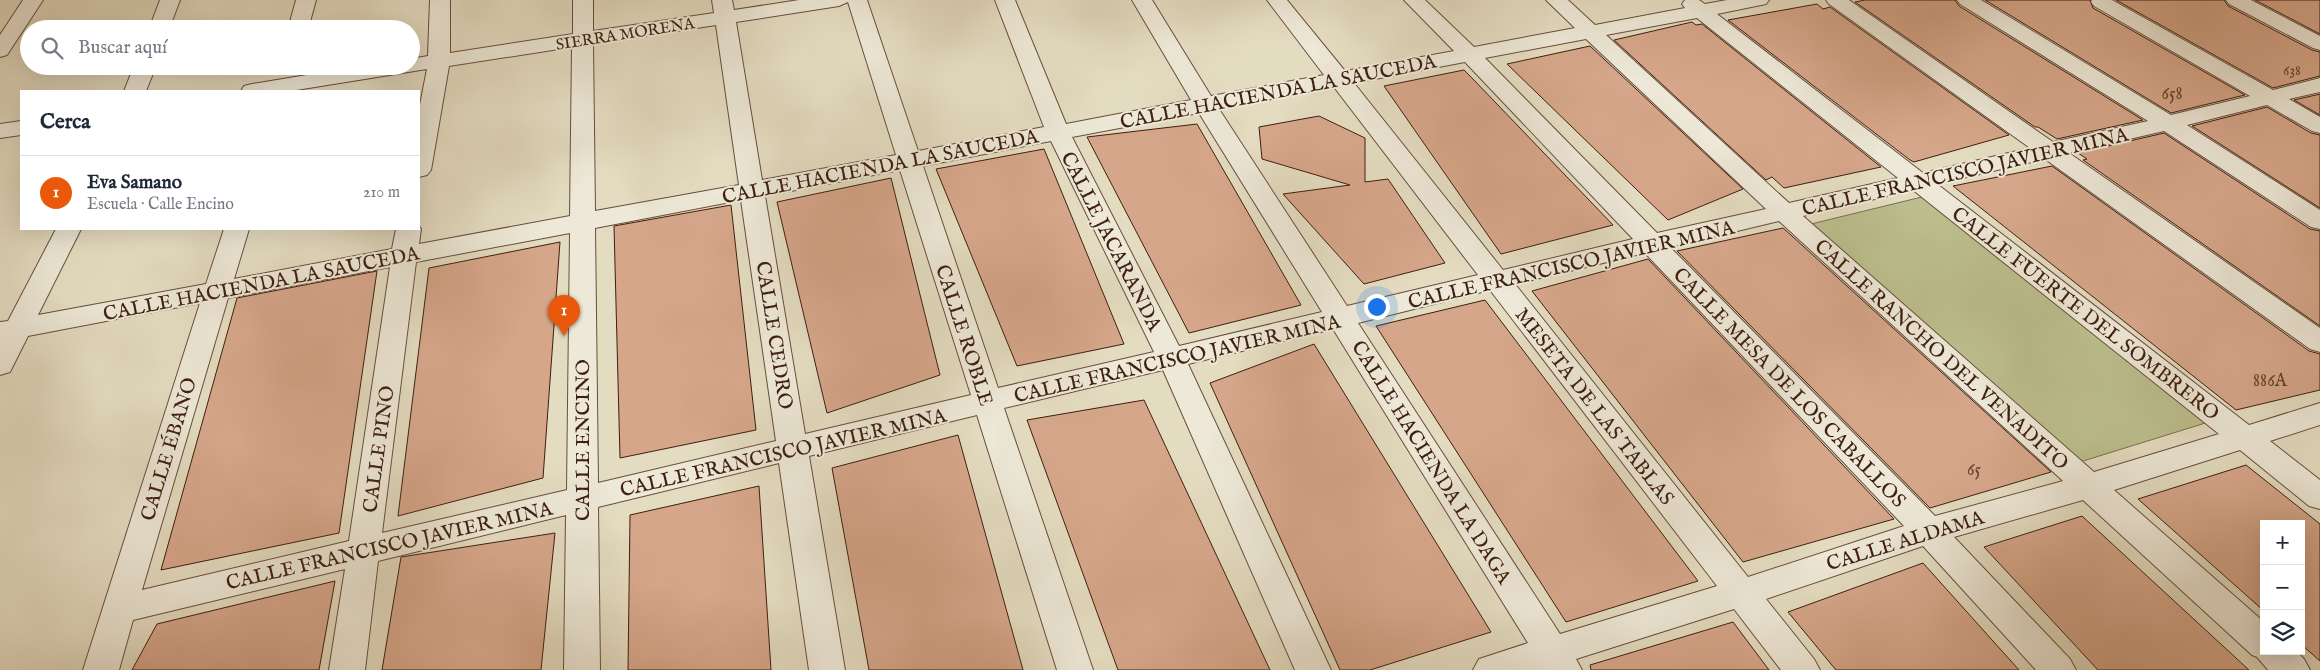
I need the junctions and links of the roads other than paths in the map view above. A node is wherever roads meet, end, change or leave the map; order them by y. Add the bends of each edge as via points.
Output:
1 (33, 0) edge
2 (170, 0) edge
3 (306, 0) edge
4 (440, 0) edge
5 (583, 0) edge
6 (839, 0) edge
7 (857, 0) edge
8 (1005, 0) edge
9 (1142, 0) edge
10 (1277, 0) edge
11 (1414, 0) edge
12 (1556, 0) edge
13 (1759, 0) edge
14 (1836, 0) edge
15 (1967, 0) edge
16 (2236, 0) edge
17 (2101, 2) dead end
18 (1694, 6) edge
19 (724, 9) edge
20 (20, 20) edge
21 (20, 20) edge
22 (162, 20) edge
23 (300, 20) edge
24 (1591, 32) junction
25 (583, 40) junction
26 (2320, 44) edge
27 (0, 51) edge
28 (1470, 55) junction
29 (439, 60) junction
30 (420, 63) edge
31 (141, 75) edge
32 (331, 75) edge
33 (1341, 79) junction
34 (284, 81) edge
35 (2320, 85) edge
36 (135, 90) edge
37 (255, 90) edge
38 (2270, 97) junction
39 (1205, 105) junction
40 (2168, 123) junction
41 (2320, 126) edge
42 (20, 128) edge
43 (0, 131) edge
44 (1058, 132) junction
45 (2049, 151) junction
46 (909, 161) junction
47 (420, 164) edge
48 (1918, 181) junction
49 (752, 190) junction
50 (1785, 213) junction
51 (2320, 221) edge
52 (582, 222) junction
53 (67, 230) edge
54 (236, 230) edge
55 (406, 242) edge
56 (1651, 243) junction
57 (1498, 281) junction
58 (215, 292) junction
59 (1341, 319) junction
60 (9, 330) edge
61 (2320, 342) edge
62 (1172, 359) junction
63 (0, 365) edge
64 (987, 403) junction
65 (2320, 414) edge
66 (2244, 438) junction
67 (793, 449) junction
68 (2088, 486) junction
69 (2320, 497) edge
70 (582, 499) junction
71 (1929, 531) junction
72 (364, 551) junction
73 (1741, 593) junction
74 (121, 609) junction
75 (2260, 640) edge
76 (2276, 655) edge
77 (1558, 661) edge
78 (101, 670) edge
79 (348, 670) edge
80 (582, 670) edge
81 (827, 670) edge
82 (1075, 670) edge
83 (1313, 670) edge
84 (1491, 670) edge
85 (1802, 670) edge
86 (2058, 670) edge
87 (2292, 670) edge

1 - 21 street
2 - 22 street
3 - 23 street
4 - 29 street
5 - 25 street, CALLE ENCINO
6 - 19 street, SIERRA MORENA
7 - 46 street, CALLE ROBLE
8 - 44 street, CALLE JACARANDA
9 - 39 street, CALLE HACIENDA LA DAGA
10 - 33 street, MESETA DE LAS TABLAS
11 - 28 street, CALLE MESA DE LOS CABALLOS
12 - 24 street, CALLE RANCHO DEL VENADITO
13 - 18 street, CALLE HACIENDA LA SAUCEDA
14 - 45 street
15 - 40 street
16 - 26 street
17 - 38 street
18 - 24 street, CALLE HACIENDA LA SAUCEDA
18 - 48 street, CALLE FUERTE DEL SOMBRERO
19 - 25 street, SIERRA MORENA
19 - 49 street, CALLE CEDRO
20 - 27 street
24 - 28 street, CALLE HACIENDA LA SAUCEDA
24 - 50 street, CALLE RANCHO DEL VENADITO
25 - 29 street, SIERRA MORENA
25 - 52 street, CALLE ENCINO
28 - 33 street, CALLE HACIENDA LA SAUCEDA
28 - 56 street, CALLE MESA DE LOS CABALLOS
29 - 30 street, SIERRA MORENA
29 - 47 street
31 - 36 street
32 - 34 street
33 - 39 street, CALLE HACIENDA LA SAUCEDA
33 - 57 street, MESETA DE LAS TABLAS
34 - 37 street
35 - 38 street, CALLE FRANCISCO JAVIER MINA
38 - 40 street, CALLE FRANCISCO JAVIER MINA
38 - 41 street
39 - 44 street, CALLE HACIENDA LA SAUCEDA
39 - 59 street, CALLE HACIENDA LA DAGA
40 - 45 street, CALLE FRANCISCO JAVIER MINA
40 - 51 street
42 - 43 street
44 - 46 street, CALLE HACIENDA LA SAUCEDA
44 - 62 street, CALLE JACARANDA
45 - 48 street, CALLE FRANCISCO JAVIER MINA
45 - 61 street
46 - 49 street, CALLE HACIENDA LA SAUCEDA
46 - 64 street, CALLE ROBLE
48 - 50 street, CALLE FRANCISCO JAVIER MINA
48 - 66 street, CALLE FUERTE DEL SOMBRERO
49 - 52 street, CALLE HACIENDA LA SAUCEDA
49 - 67 street, CALLE CEDRO
50 - 56 street, CALLE FRANCISCO JAVIER MINA
50 - 68 street, CALLE RANCHO DEL VENADITO
52 - 55 street, CALLE HACIENDA LA SAUCEDA
52 - 70 street, CALLE ENCINO
53 - 60 street
54 - 58 street, CALLE ÉBANO
55 - 58 street, CALLE HACIENDA LA SAUCEDA
55 - 72 street, CALLE PINO
56 - 57 street, CALLE FRANCISCO JAVIER MINA
56 - 71 street, CALLE MESA DE LOS CABALLOS
57 - 59 street, CALLE FRANCISCO JAVIER MINA
57 - 73 street, MESETA DE LAS TABLAS
58 - 60 street, CALLE HACIENDA LA SAUCEDA
58 - 74 street, CALLE ÉBANO
59 - 62 street, CALLE FRANCISCO JAVIER MINA
59 - 77 street, CALLE HACIENDA LA DAGA
60 - 63 street
62 - 64 street, CALLE FRANCISCO JAVIER MINA
62 - 83 street, CALLE JACARANDA
64 - 67 street, CALLE FRANCISCO JAVIER MINA
64 - 82 street, CALLE ROBLE
65 - 66 street, CALLE ALDAMA
66 - 68 street, CALLE ALDAMA
66 - 69 street, CALLE FUERTE DEL SOMBRERO
67 - 70 street, CALLE FRANCISCO JAVIER MINA
67 - 81 street, CALLE CEDRO
68 - 71 street, CALLE ALDAMA
68 - 75 street, CALLE RANCHO DEL VENADITO
70 - 72 street, CALLE FRANCISCO JAVIER MINA
70 - 80 street, CALLE ENCINO
71 - 73 street, CALLE ALDAMA
71 - 86 street, CALLE MESA DE LOS CABALLOS
72 - 74 street, CALLE FRANCISCO JAVIER MINA
72 - 79 street, CALLE PINO
73 - 77 street, CALLE ALDAMA
73 - 85 street, MESETA DE LAS TABLAS
74 - 78 street, CALLE ÉBANO
76 - 87 street
77 - 84 street, CALLE ALDAMA

